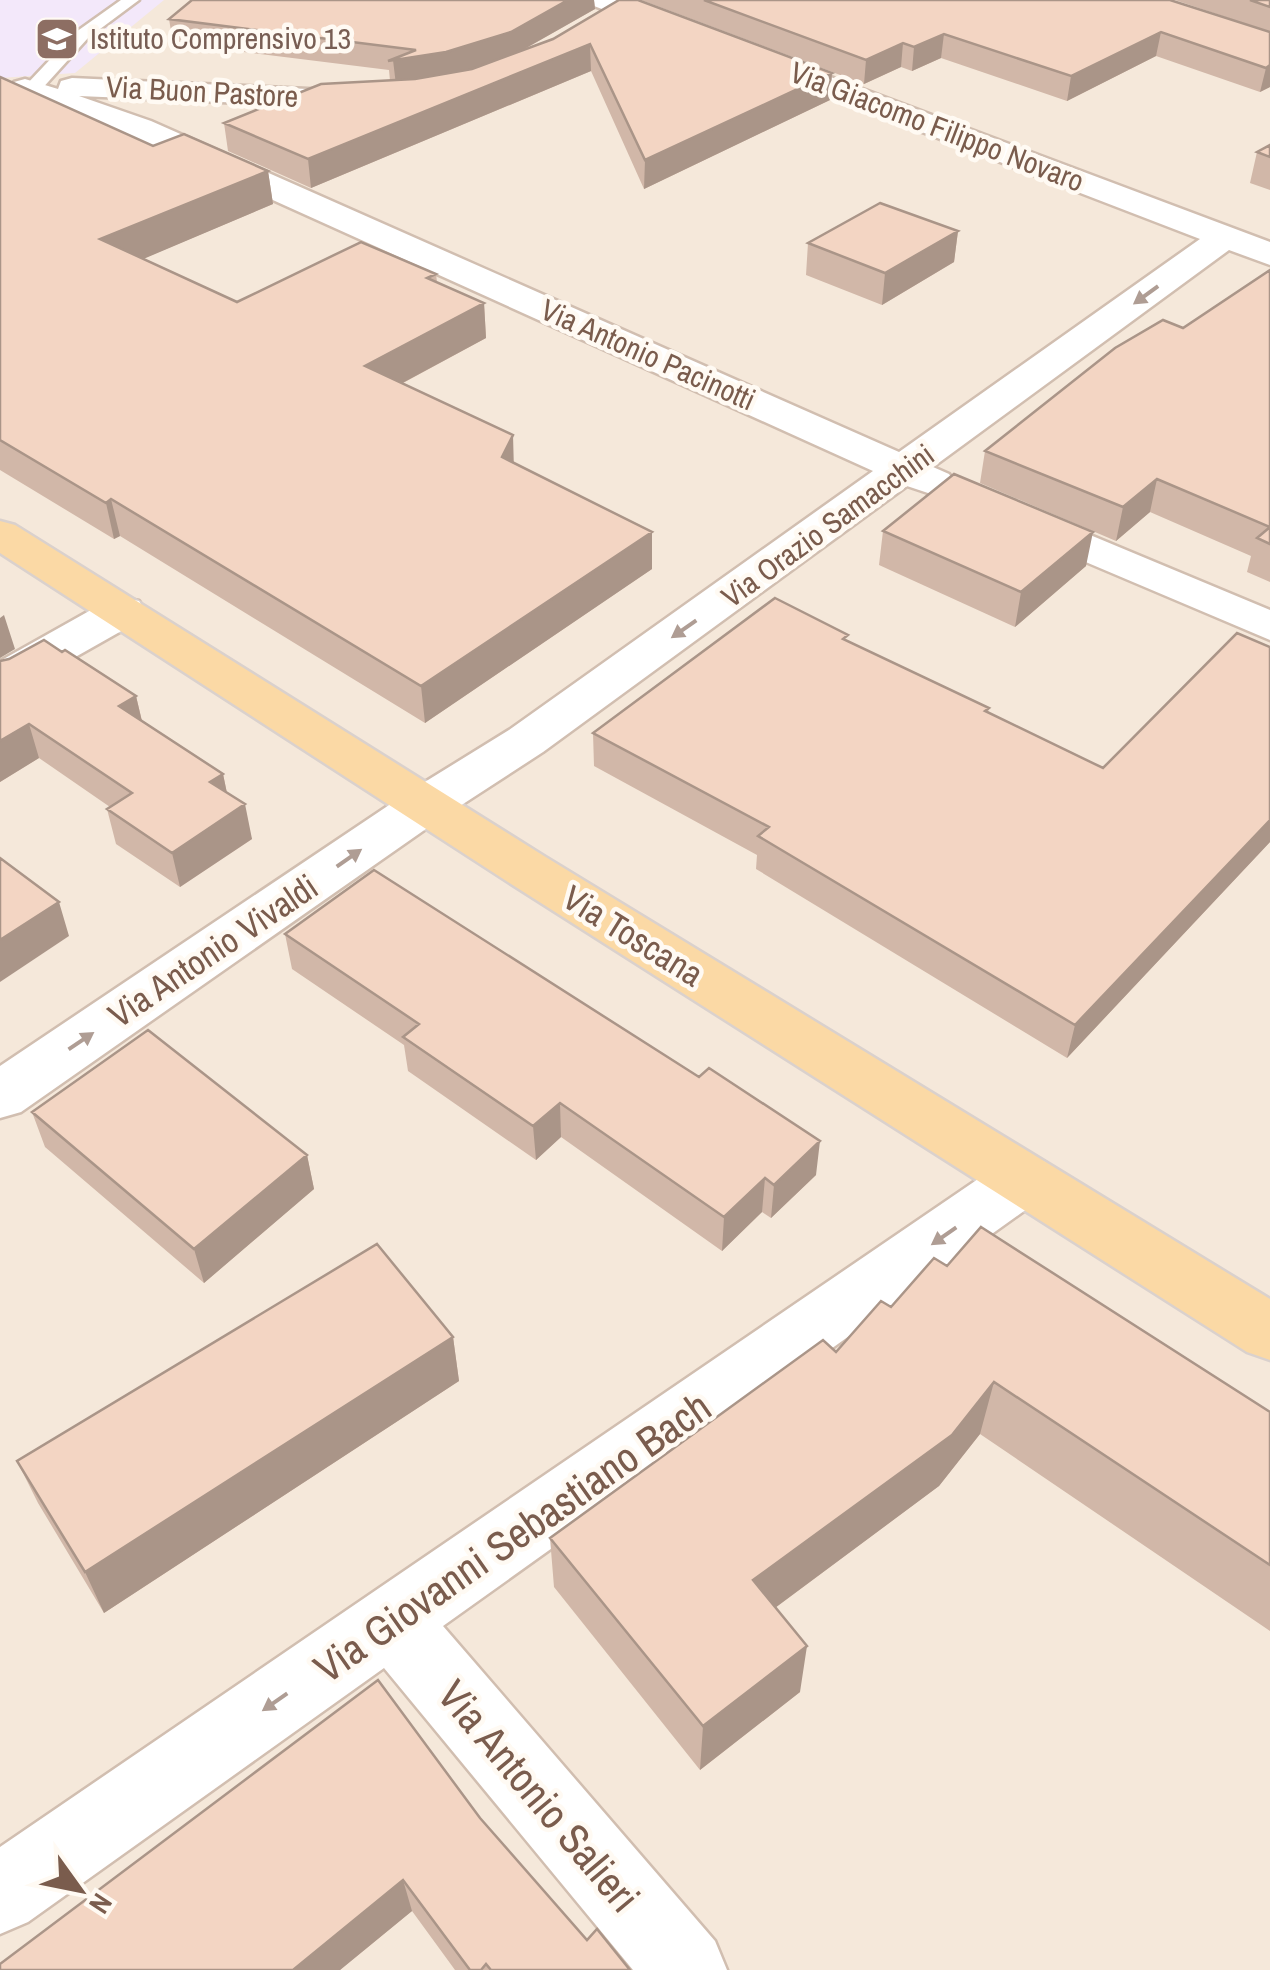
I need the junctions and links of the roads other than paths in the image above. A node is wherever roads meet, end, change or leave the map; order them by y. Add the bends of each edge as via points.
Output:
1 (130, 0) edge
2 (606, 12) edge
3 (19, 88) edge
4 (390, 98) edge
5 (1225, 237) junction
6 (1270, 254) edge
7 (906, 470) junction
8 (0, 534) edge
9 (124, 610) junction
10 (1270, 626) edge
11 (0, 680) edge
12 (424, 805) junction
13 (0, 1096) edge
14 (1024, 1179) junction
15 (1270, 1332) edge
16 (391, 1621) junction
17 (0, 1894) edge
18 (686, 1970) edge

1 - 3 lane
2 - 5 street, Via Giacomo Filippo Novaro via 724,46
3 - 4 street, Via Buon Pastore
3 - 7 street, Via Antonio Pacinotti via 140,128
5 - 6 street, Via Giacomo Filippo Novaro
5 -> 7 street, Via Orazio Samacchini
7 - 10 street, Via Antonio Pacinotti
7 -> 12 street, Via Orazio Samacchini via 526,741
8 - 9 main road, Via Toscana
9 - 11 street
9 - 12 main road, Via Toscana
13 -> 12 street, Via Antonio Vivaldi
12 - 14 main road, Via Toscana
14 - 15 main road, Via Toscana
14 -> 16 street, Via Giovanni Sebastiano Bach
16 -> 17 street, Via Giovanni Sebastiano Bach
16 - 18 street, Via Antonio Salieri

